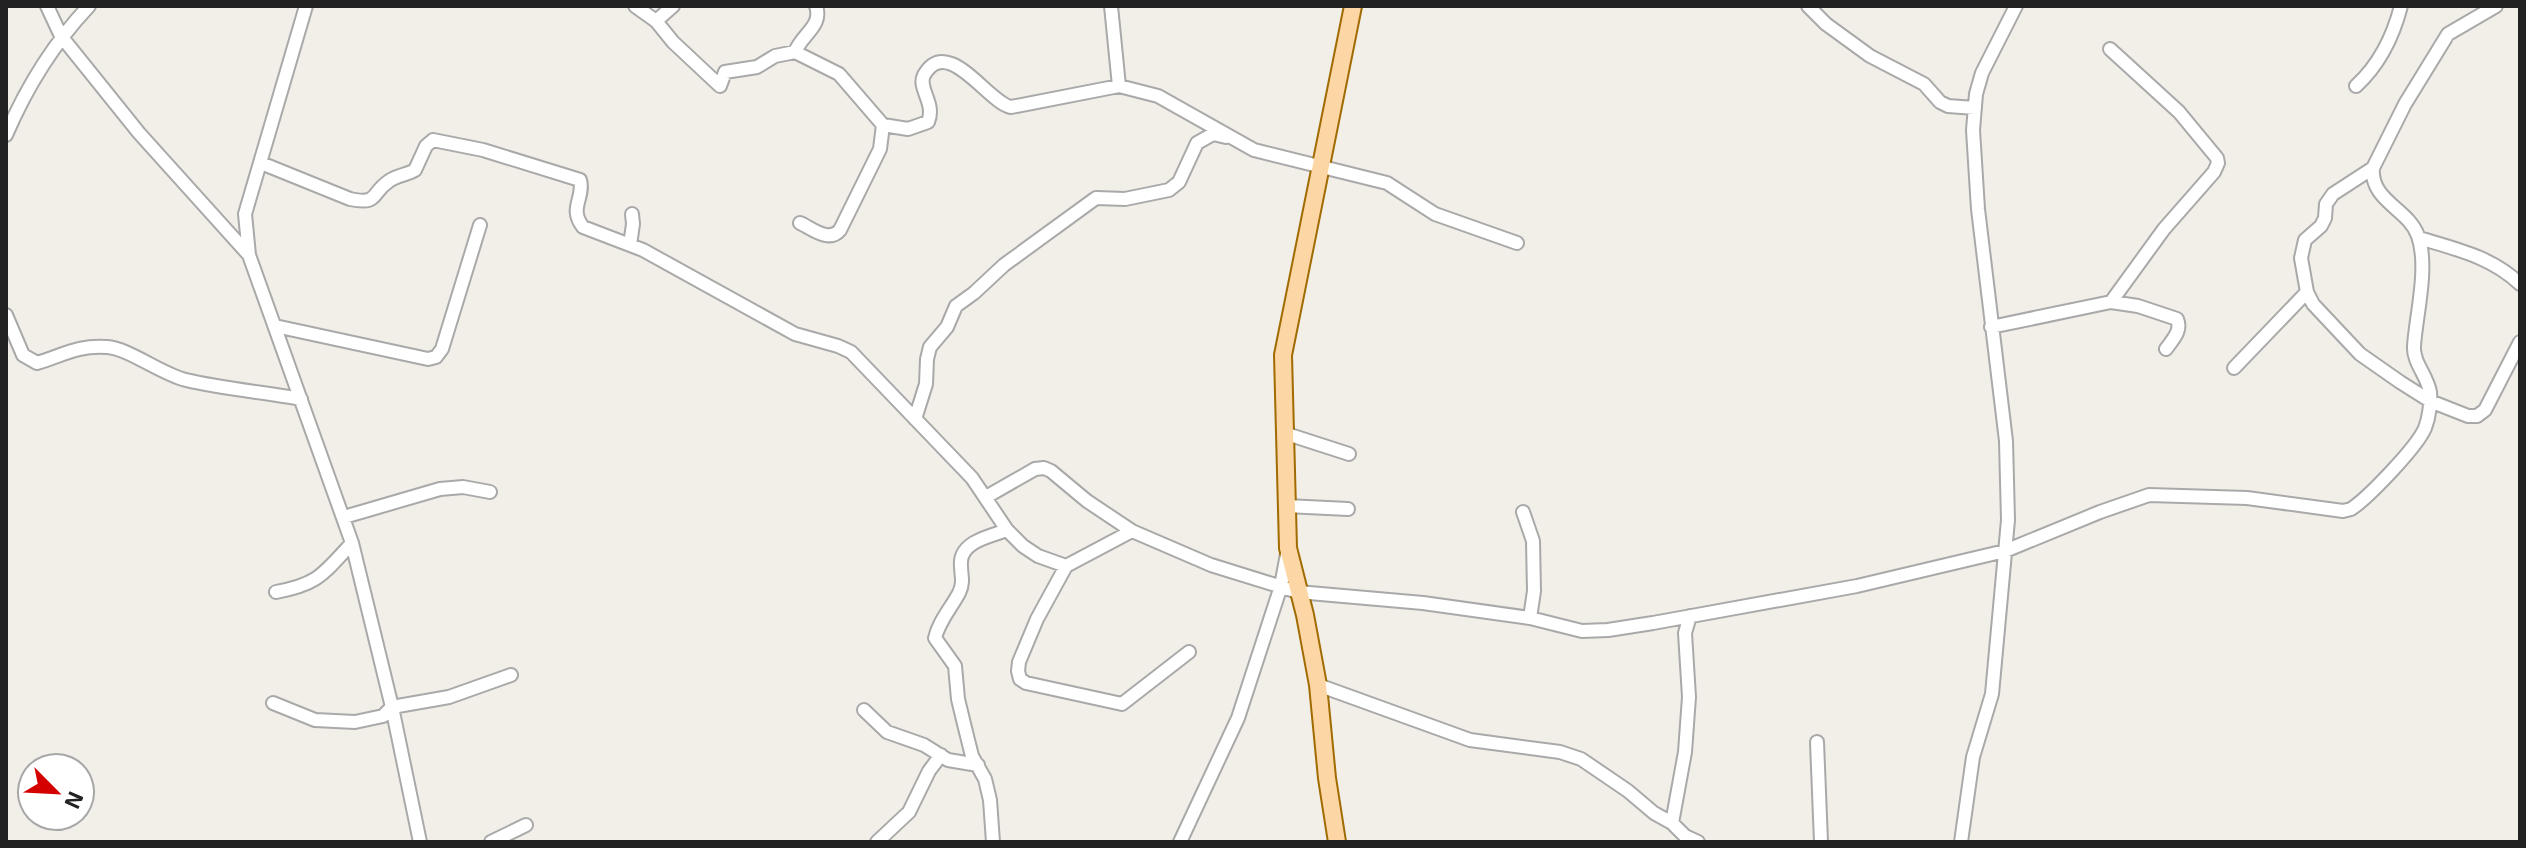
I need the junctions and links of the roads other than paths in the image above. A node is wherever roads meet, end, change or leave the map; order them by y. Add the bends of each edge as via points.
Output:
1 (47, 6) edge
2 (89, 6) edge
3 (306, 6) edge
4 (635, 6) edge
5 (673, 6) edge
6 (816, 6) edge
7 (1111, 6) edge
8 (1353, 6) edge
9 (1808, 6) edge
10 (2016, 6) edge
11 (2401, 6) edge
12 (2496, 6) edge
13 (656, 21) junction
14 (61, 36) junction
15 (2110, 49) dead end
16 (795, 52) junction
17 (1119, 86) junction
18 (2356, 86) dead end
19 (1975, 108) junction
20 (883, 125) junction
21 (6, 135) edge
22 (1234, 138) junction
23 (261, 163) junction
24 (1320, 165) junction
25 (2373, 168) junction
26 (632, 214) dead end
27 (800, 223) dead end
28 (480, 225) dead end
29 (2419, 238) junction
30 (1517, 243) dead end
31 (630, 245) junction
32 (249, 255) junction
33 (2520, 284) edge
34 (2307, 292) junction
35 (2111, 302) junction
36 (6, 315) edge
37 (275, 326) junction
38 (1991, 327) junction
39 (2520, 342) edge
40 (2166, 349) dead end
41 (2234, 368) dead end
42 (301, 399) junction
43 (2430, 401) junction
44 (915, 419) junction
45 (1284, 433) junction
46 (1349, 454) dead end
47 (490, 492) dead end
48 (986, 497) junction
49 (1286, 506) junction
50 (1348, 509) dead end
51 (1523, 512) dead end
52 (344, 517) junction
53 (1007, 530) junction
54 (1132, 531) junction
55 (352, 543) junction
56 (1288, 548) junction
57 (2005, 551) junction
58 (1066, 566) junction
59 (1281, 586) junction
60 (276, 592) dead end
61 (1298, 592) junction
62 (1690, 616) junction
63 (1530, 618) junction
64 (1189, 652) dead end
65 (511, 675) dead end
66 (1318, 685) junction
67 (273, 703) dead end
68 (392, 707) junction
69 (864, 710) dead end
70 (1817, 742) dead end
71 (941, 755) junction
72 (978, 765) junction
73 (1672, 823) junction
74 (526, 825) dead end
75 (1685, 839) edge
76 (420, 842) edge
77 (491, 842) edge
78 (877, 842) edge
79 (993, 842) edge
80 (1180, 842) edge
81 (1337, 842) edge
82 (1698, 842) edge
83 (1821, 842) edge
84 (1961, 842) edge

1 - 14 street
2 - 14 street
3 - 23 street
4 - 13 street
5 - 13 street
6 - 16 street via 819,18
7 - 17 street
8 - 24 main road
9 - 19 street via 1870,56 1924,84 1940,102
10 - 19 street via 1982,73
11 - 18 street via 2385,50
12 - 25 street via 2448,34
13 - 16 street via 720,86 725,72
14 - 21 street
14 - 32 street
15 - 35 street via 2179,112 2218,163
16 - 20 street via 839,74
17 - 20 street via 1002,106 971,76 945,62 923,77 932,113 928,122 908,129
17 - 22 street via 1158,96
19 - 38 street via 1975,172
20 - 27 street via 880,149 835,236
22 - 24 street via 1254,150
22 - 44 street via 1213,134 1197,143 1179,182 1169,190 1125,199 1096,198 956,306 930,347
23 - 31 street via 350,199 370,200 391,179 415,170 429,141 439,140 580,180 577,220 591,232
23 - 32 street via 245,214
24 - 30 street via 1387,183 1435,214
24 - 45 main road via 1283,355
25 - 29 street via 2376,189
25 - 34 street via 2333,194 2321,226 2305,240 2301,258
26 - 31 street
28 - 37 street via 436,357
29 - 33 street via 2486,260
29 - 43 street via 2420,312 2414,355
31 - 44 street via 795,334 851,352
32 - 37 street
34 - 41 street
34 - 43 street via 2360,354
35 - 38 street
35 - 40 street via 2177,319 2178,333
36 - 42 street via 23,355 37,363 69,350 112,347 186,380
37 - 42 street
38 - 57 street via 2006,441
39 - 43 street via 2477,416
42 - 52 street
43 - 57 street via 2418,441 2351,509 2149,495
44 - 48 street
45 - 46 street
45 - 49 main road
47 - 52 street via 440,489
48 - 53 street
48 - 54 street via 1044,468
49 - 50 street
49 - 56 main road
51 - 63 street via 1533,541
52 - 55 street
53 - 58 street via 1038,556
53 - 72 street via 973,543 965,552 962,585 935,638 955,666 958,699
54 - 58 street
54 - 59 street via 1211,565
55 - 60 street via 316,580
55 - 68 street
56 - 59 street
56 - 61 main road
57 - 62 street via 1857,586
57 - 84 street via 1992,694 1973,757
58 - 64 street via 1019,662 1020,679 1122,704
59 - 61 street
59 - 80 street via 1238,718
61 - 63 street
61 - 66 main road
62 - 63 street via 1582,631
62 - 73 street via 1685,633 1685,752
65 - 68 street via 449,697
66 - 73 street via 1470,740 1581,759
66 - 81 main road
67 - 68 street via 331,722 373,719
68 - 76 street
69 - 71 street via 887,732
70 - 83 street
71 - 72 street
71 - 78 street via 909,812
72 - 79 street via 990,800
73 - 75 street
74 - 77 street
75 - 82 street

